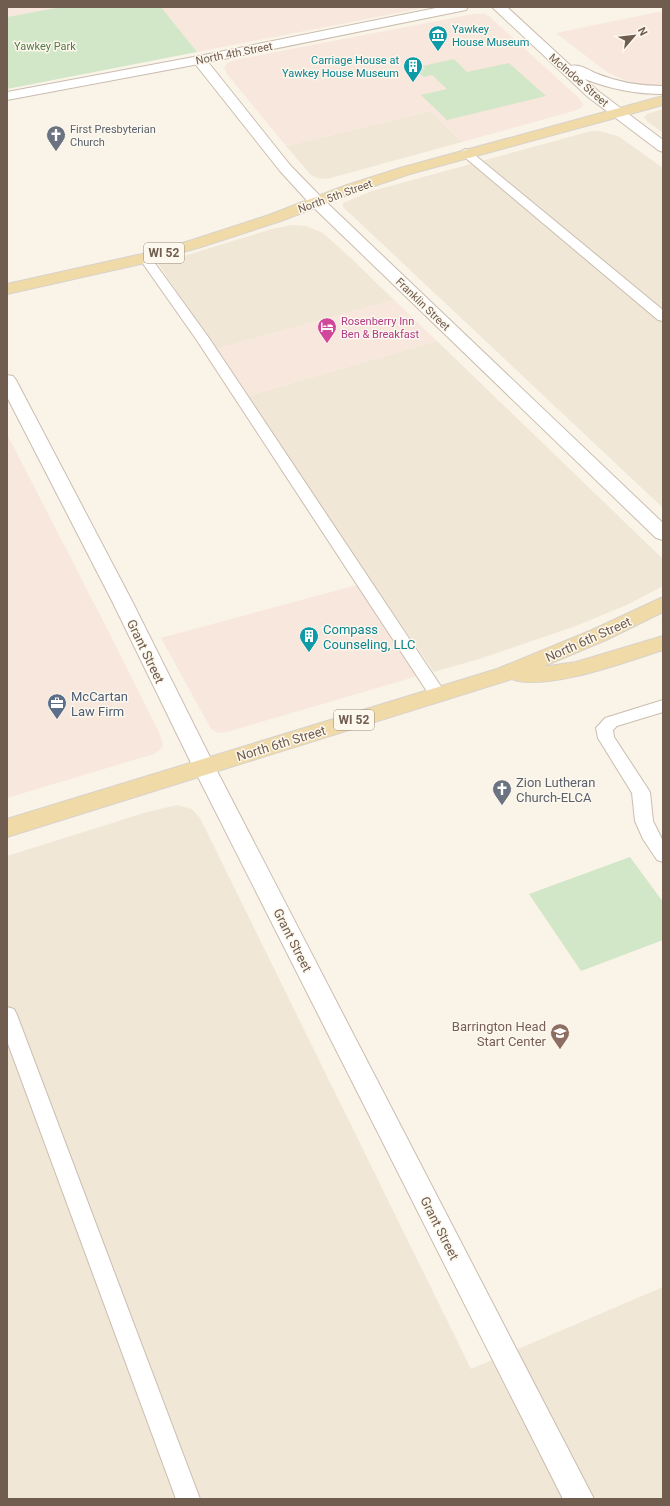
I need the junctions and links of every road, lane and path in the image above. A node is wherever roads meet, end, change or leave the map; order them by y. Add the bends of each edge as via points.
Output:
1 (461, 7) edge
2 (499, 7) edge
3 (554, 59) junction
4 (199, 60) junction
5 (663, 90) edge
6 (7, 96) edge
7 (663, 100) edge
8 (616, 112) junction
9 (663, 147) edge
10 (466, 154) junction
11 (317, 202) junction
12 (145, 258) junction
13 (7, 289) edge
14 (663, 316) edge
15 (7, 380) edge
16 (663, 534) edge
17 (663, 604) edge
18 (663, 643) edge
19 (504, 674) junction
20 (438, 695) junction
21 (663, 706) edge
22 (204, 767) junction
23 (7, 828) edge
24 (663, 855) edge
25 (7, 1015) edge
26 (188, 1499) edge
27 (579, 1499) edge

1 - 4 street, North 4th Street
2 - 3 street, McIndoe Street
3 - 5 street via 586,75 617,85
3 - 8 street, McIndoe Street
4 - 6 street, North 4th Street
4 - 11 street, Franklin Street via 285,168
7 - 8 main road, North 5th Street / WI 52
8 - 9 street, McIndoe Street
8 - 10 main road, North 5th Street / WI 52
10 - 11 main road, North 5th Street / WI 52 via 405,171
10 - 14 lane
11 - 12 main road, North 5th Street / WI 52 via 275,218
11 - 16 street, Franklin Street
12 - 13 main road, North 5th Street / WI 52
12 - 20 lane via 202,338
15 - 22 street, Grant Street via 122,601
17 - 19 main road, North 6th Street / WI 52 via 599,635
18 - 19 main road via 578,670 547,674
19 - 20 main road, North 6th Street / WI 52
20 - 22 main road, North 6th Street / WI 52
21 - 24 lane via 611,722 604,728 606,738 641,792 644,821
22 - 23 main road, North 6th Street / WI 52
22 - 27 street, Grant Street
25 - 26 lane

